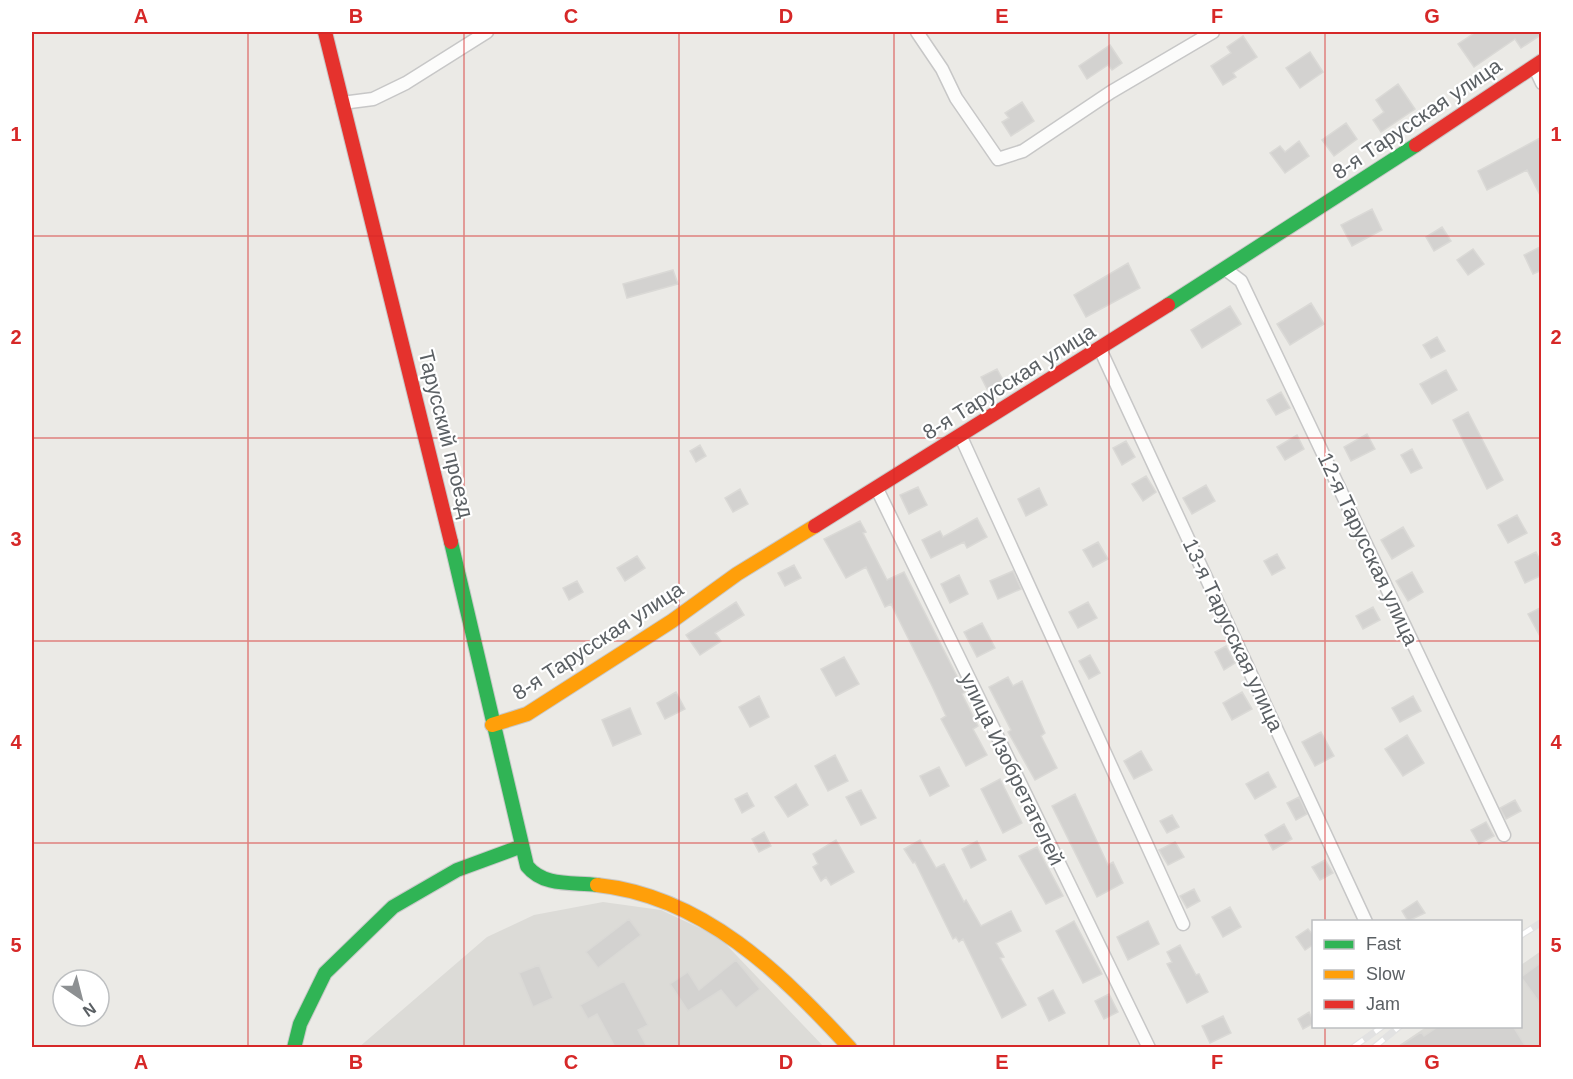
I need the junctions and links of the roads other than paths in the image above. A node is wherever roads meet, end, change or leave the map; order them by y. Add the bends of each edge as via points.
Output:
1 (325, 32) edge
2 (487, 32) edge
3 (917, 32) edge
4 (1214, 32) edge
5 (1538, 63) edge
6 (1542, 83) edge
7 (342, 103) junction
8 (1225, 269) junction
9 (1100, 349) junction
10 (961, 437) junction
11 (877, 489) junction
12 (492, 725) junction
13 (1504, 835) dead end
14 (522, 846) junction
15 (1366, 920) edge
16 (1183, 924) dead end
17 (294, 1047) edge
18 (850, 1047) edge
19 (1149, 1047) edge

1 - 7 street, Тарусский проезд
2 - 7 street via 373,99
3 - 4 street via 998,159 1023,151 1112,92
5 - 6 street
5 - 8 street, 8-я Тарусская улица
7 - 12 street, Тарусский проезд via 425,432
8 - 9 street, 8-я Тарусская улица
8 - 13 street, 12-я Тарусская улица via 1240,281
9 - 10 street, 8-я Тарусская улица
9 - 15 street, 13-я Тарусская улица
10 - 11 street, 8-я Тарусская улица
10 - 16 street
11 - 12 street, 8-я Тарусская улица via 738,574 527,714
11 - 19 street, улица Изобретателей
12 - 14 street, Тарусский проезд
14 - 17 street via 457,870 393,907 325,973 300,1024
14 - 18 street, Тарусский проезд via 527,866 546,881 619,888 668,902 718,928 741,943 811,1005

